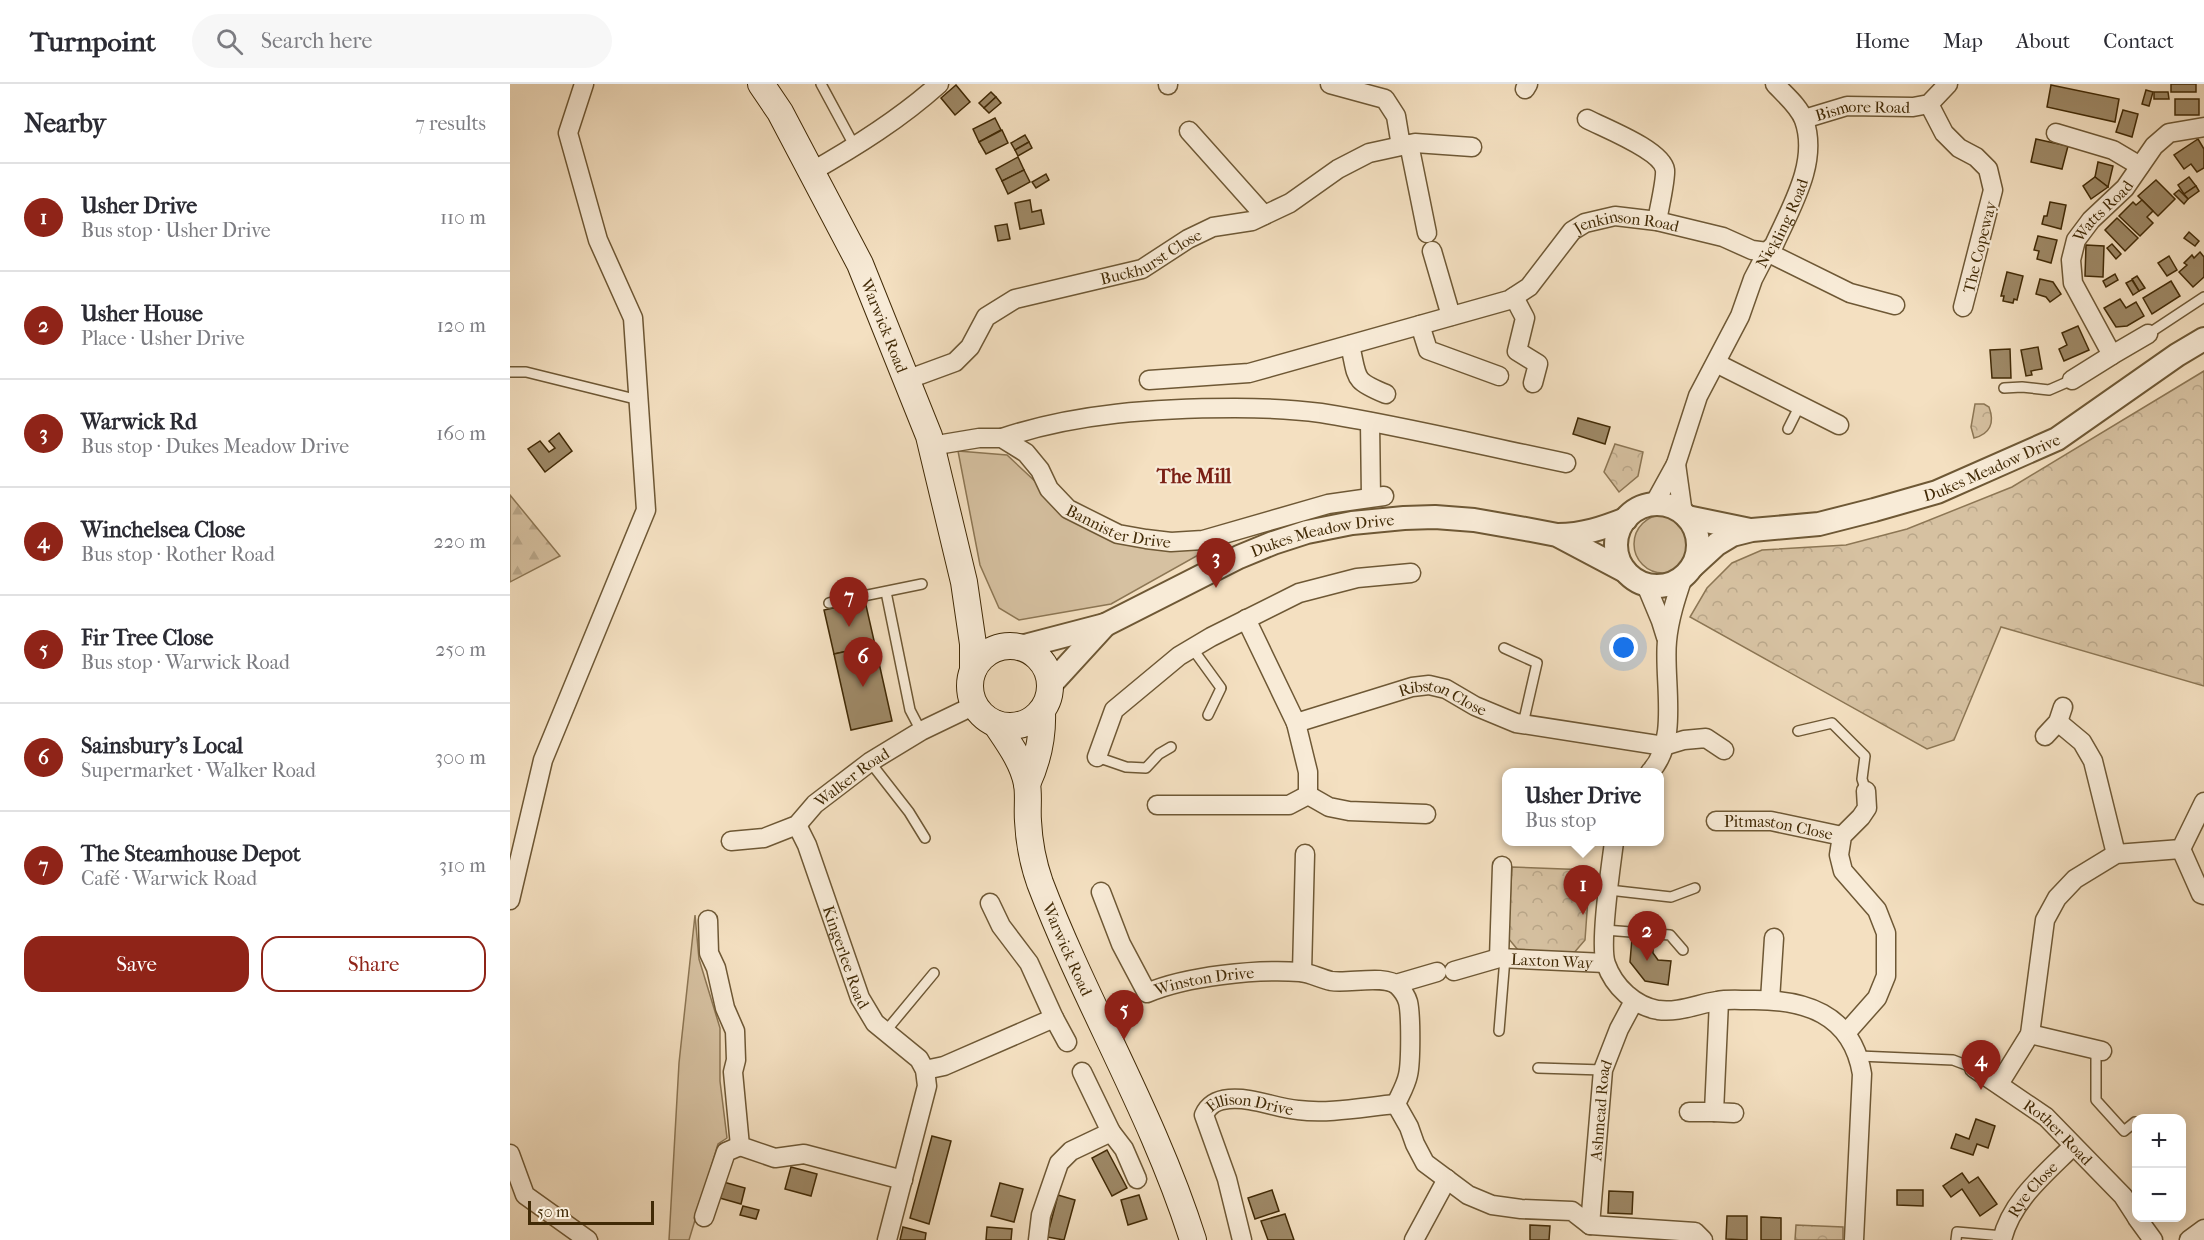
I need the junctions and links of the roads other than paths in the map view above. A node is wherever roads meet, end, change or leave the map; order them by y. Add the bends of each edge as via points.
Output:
1 (584, 84) edge
2 (761, 84) edge
3 (821, 84) edge
4 (939, 84) edge
5 (1330, 84) edge
6 (1775, 84) edge
7 (1948, 84) edge
8 (1929, 104) junction
9 (1587, 119) dead end
10 (1804, 119) junction
11 (2204, 127) edge
12 (1189, 131) dead end
13 (2056, 133) dead end
14 (1405, 145) junction
15 (855, 147) junction
16 (1472, 147) dead end
17 (2140, 166) junction
18 (811, 172) junction
19 (1264, 215) junction
20 (1657, 221) junction
21 (1427, 233) dead end
22 (1432, 251) dead end
23 (1767, 252) junction
24 (1514, 297) junction
25 (2204, 297) edge
26 (1895, 305) dead end
27 (1963, 307) dead end
28 (1451, 316) junction
29 (1420, 325) junction
30 (2148, 334) joint
31 (2204, 339) edge
32 (1350, 345) junction
33 (2112, 355) junction
34 (1716, 363) junction
35 (510, 372) edge
36 (1499, 376) dead end
37 (906, 380) junction
38 (1149, 380) dead end
39 (2072, 380) joint
40 (1533, 383) dead end
41 (2004, 388) dead end
42 (1386, 394) dead end
43 (639, 400) junction
44 (1800, 405) junction
45 (1370, 422) junction
46 (1839, 425) dead end
47 (1788, 429) dead end
48 (1002, 438) junction
49 (931, 446) junction
50 (1566, 464) dead end
51 (1676, 464) junction
52 (1653, 504) junction
53 (1685, 515) junction
54 (1626, 519) junction
55 (1752, 530) junction
56 (1557, 536) junction
57 (1625, 571) junction
58 (1688, 572) junction
59 (1411, 573) dead end
60 (964, 582) junction
61 (922, 584) dead end
62 (1646, 585) junction
63 (886, 592) junction
64 (829, 603) dead end
65 (1246, 619) junction
66 (1106, 626) junction
67 (1667, 642) junction
68 (1012, 646) junction
69 (1192, 648) junction
70 (1504, 648) dead end
71 (973, 670) junction
72 (1051, 684) junction
73 (975, 705) junction
74 (1042, 712) junction
75 (1208, 715) dead end
76 (1296, 723) junction
77 (996, 724) junction
78 (1523, 724) junction
79 (921, 731) junction
80 (1798, 731) dead end
81 (2045, 736) dead end
82 (1664, 746) junction
83 (1171, 747) dead end
84 (1724, 750) dead end
85 (1097, 757) joint
86 (870, 762) junction
87 (1652, 768) edge
88 (1027, 784) junction
89 (1866, 791) joint
90 (1308, 795) junction
91 (2204, 802) edge
92 (1157, 806) dead end
93 (1426, 814) dead end
94 (1716, 821) dead end
95 (797, 825) junction
96 (1842, 836) junction
97 (925, 838) dead end
98 (731, 841) dead end
99 (1614, 846) edge
100 (2181, 849) junction
101 (1305, 854) dead end
102 (2116, 854) junction
103 (1502, 866) dead end
104 (1695, 888) dead end
105 (1609, 890) junction
106 (1101, 892) dead end
107 (2204, 895) edge
108 (510, 900) edge
109 (990, 903) dead end
110 (708, 920) dead end
111 (1605, 930) junction
112 (1774, 938) dead end
113 (1683, 950) dead end
114 (1502, 958) junction
115 (1605, 963) junction
116 (1302, 972) junction
117 (934, 973) dead end
118 (1396, 984) junction
119 (1770, 1000) junction
120 (1634, 1001) junction
121 (1719, 1001) junction
122 (1054, 1018) junction
123 (1499, 1031) dead end
124 (885, 1032) junction
125 (1846, 1033) junction
126 (2030, 1034) junction
127 (1067, 1041) dead end
128 (2099, 1050) joint
129 (1859, 1056) junction
130 (1538, 1068) dead end
131 (1974, 1068) joint
132 (1604, 1070) junction
133 (925, 1071) junction
134 (1082, 1072) dead end
135 (2000, 1084) junction
136 (1396, 1104) junction
137 (1689, 1112) dead end
138 (1714, 1112) junction
139 (1734, 1113) dead end
140 (2132, 1124) edge
141 (1111, 1132) junction
142 (740, 1146) junction
143 (2073, 1146) junction
144 (510, 1154) edge
145 (1137, 1179) dead end
146 (1447, 1179) junction
147 (903, 1180) junction
148 (2132, 1210) edge
149 (704, 1217) dead end
150 (2140, 1222) edge
151 (1590, 1225) junction
152 (2204, 1230) edge
153 (2003, 1238) edge
154 (588, 1240) edge
155 (887, 1240) edge
156 (1038, 1240) edge
157 (1192, 1240) edge
158 (1242, 1240) edge
159 (1414, 1240) edge
160 (1703, 1240) edge
161 (1854, 1240) edge
162 (1956, 1240) edge
163 (2153, 1240) edge
164 (2189, 1240) edge

1 - 43 street via 567,133 598,240 633,318
2 - 18 main road, Warwick Road
3 - 15 lane
4 - 15 street via 905,114
5 - 14 street via 1385,99 1396,116
6 - 10 street
7 - 8 street, Bismore Road
8 - 10 street, Bismore Road via 1847,106
8 - 27 street, The Copeway via 1944,133 1988,169 1993,190
9 - 20 street via 1660,160 1665,170
10 - 23 street, Nickling Road via 1807,165 1774,245
11 - 17 street, Watts Road via 2169,134 2154,146
12 - 19 street
13 - 17 street, Watts Road via 2113,150
14 - 16 street, Buckhurst Close
14 - 19 street, Buckhurst Close via 1370,153
14 - 21 street
15 - 18 street
17 - 33 street, Watts Road via 2125,188 2076,240 2071,260 2073,283
18 - 37 main road, Warwick Road via 860,264
19 - 37 street, Buckhurst Close via 1252,221 1213,227 1142,269 1014,299 986,317 970,347 955,362
20 - 23 street, Jenkinson Road
20 - 24 street, Jenkinson Road via 1614,216 1585,223 1572,231 1529,287
22 - 28 street
23 - 26 street via 1850,293
23 - 34 street, Nickling Road
24 - 28 street, Jenkinson Road
24 - 40 street via 1526,318 1517,351 1538,364
25 - 30 lane
28 - 29 street, Jenkinson Road
29 - 32 street, Jenkinson Road
29 - 36 street via 1428,350
30 - 33 street
31 - 55 street, Dukes Meadow Drive via 2057,439 1937,492 1819,524
32 - 38 street, Jenkinson Road via 1249,373
32 - 42 street via 1359,380
33 - 39 street
34 - 44 street
34 - 51 street, Nickling Road via 1698,396
35 - 43 lane via 526,372
37 - 49 main road, Warwick Road
39 - 41 lane via 2049,390
43 - 108 street via 646,510 543,760
44 - 46 street
44 - 47 lane
45 - 48 street via 1277,409 1184,408 1093,417
45 - 48 street, Bannister Drive via 1378,496 1328,504 1203,540 1171,542 1118,534 1068,509 1049,489 1026,453
45 - 50 street
48 - 49 street
49 - 60 main road, Warwick Road
51 - 52 street, Nickling Road
51 - 53 street, Nickling Road
52 - 53 street via 1670,506
52 - 54 street via 1637,509
53 - 55 street, Dukes Meadow Drive
53 - 58 street via 1696,532 1698,544 1697,556
54 - 56 street, Dukes Meadow Drive via 1602,529
54 - 57 street via 1616,545
55 - 58 street, Dukes Meadow Drive via 1717,544
56 - 57 street, Dukes Meadow Drive
56 - 66 street, Dukes Meadow Drive via 1474,520 1404,518 1352,523 1307,532 1239,557
57 - 62 street
58 - 62 street via 1665,585
58 - 67 street via 1674,605
59 - 65 street via 1357,578 1299,592
60 - 68 main road, Warwick Road via 978,614
60 - 71 main road, Warwick Road
61 - 63 lane
62 - 67 street
63 - 64 lane
63 - 79 lane via 910,710
65 - 69 street
65 - 76 street
66 - 68 street, Dukes Meadow Drive
66 - 72 street, Dukes Meadow Drive
67 - 82 street via 1668,726
68 - 71 main road via 989,651
68 - 72 main road via 1033,652 1049,672
69 - 75 lane via 1221,688
69 - 85 street via 1114,710
70 - 78 lane via 1537,663
71 - 73 main road via 970,682
72 - 74 main road
73 - 77 main road
73 - 79 street, Walker Road
74 - 77 main road via 1021,725
74 - 88 main road, Warwick Road via 1040,749
76 - 78 street, Ribston Close via 1429,685
76 - 90 street via 1308,772
77 - 88 main road, Warwick Road via 1016,755
78 - 82 street, Ribston Close
79 - 86 street, Walker Road
80 - 89 lane via 1832,723 1865,756 1862,779
81 - 102 street via 2060,715 2082,742 2093,761
82 - 84 street via 1706,738
82 - 87 street
83 - 85 lane via 1146,768 1126,767
86 - 95 street, Walker Road via 815,804
86 - 97 lane
88 - 157 main road, Warwick Road via 1031,851 1039,880 1062,938 1149,1122
89 - 96 street, Pitmaston Close via 1867,808
90 - 92 street via 1289,805
90 - 93 street via 1329,807 1349,811
91 - 100 street
94 - 96 street, Pitmaston Close via 1770,821
95 - 98 street, Walker Road via 764,838
95 - 124 street, Kingerlee Road via 860,998
96 - 125 street, Pitmaston Close via 1839,855 1843,871 1877,910 1886,933 1887,957 1886,976 1877,998
99 - 105 street
100 - 102 street
100 - 107 street
101 - 116 street
102 - 126 street via 2074,879 2045,920
103 - 114 street, Laxton Way
104 - 105 lane via 1671,897
105 - 111 street
106 - 116 street, Winston Drive via 1121,944 1147,993 1228,975
109 - 122 street via 1001,926 1029,963
110 - 142 street via 709,953 735,1031 733,1072
111 - 113 lane via 1670,935
111 - 115 street
112 - 119 street
114 - 115 street, Laxton Way
114 - 118 street, Laxton Way
114 - 123 lane
115 - 120 street via 1621,989
116 - 118 street, Winston Drive via 1331,981 1380,980
117 - 124 lane
118 - 136 street via 1405,993 1408,1004 1409,1062 1408,1076
119 - 121 street
119 - 125 street via 1826,1015
120 - 121 street via 1659,1010
120 - 132 street, Ashmead Road
121 - 138 street
122 - 127 street
122 - 133 street
124 - 133 street, Kingerlee Road via 919,1059
125 - 129 street
126 - 128 street
126 - 135 street
128 - 140 lane via 2096,1100 2124,1131
129 - 131 lane, Rother Road via 1953,1060
129 - 161 street via 1862,1074
130 - 132 lane
131 - 135 street, Rother Road
132 - 151 street, Ashmead Road
133 - 147 street via 927,1086
134 - 141 street
135 - 143 street, Rother Road via 2046,1117
136 - 146 street via 1425,1163
136 - 158 street, Ellison Drive via 1318,1111 1231,1098 1216,1101 1204,1116 1227,1179
137 - 138 street
138 - 139 street
141 - 145 street via 1124,1149
141 - 156 street via 1071,1152 1059,1163 1041,1215
142 - 147 street via 775,1158 804,1154
142 - 149 street via 726,1152
143 - 148 street, Rother Road
143 - 153 street, Rye Close via 2034,1184 2015,1209
144 - 154 street via 525,1195
146 - 151 street via 1468,1195 1492,1205 1572,1211
146 - 159 street
147 - 155 street
150 - 163 street, Rother Road
151 - 160 street via 1695,1232
152 - 164 street
153 - 162 lane via 1957,1232

